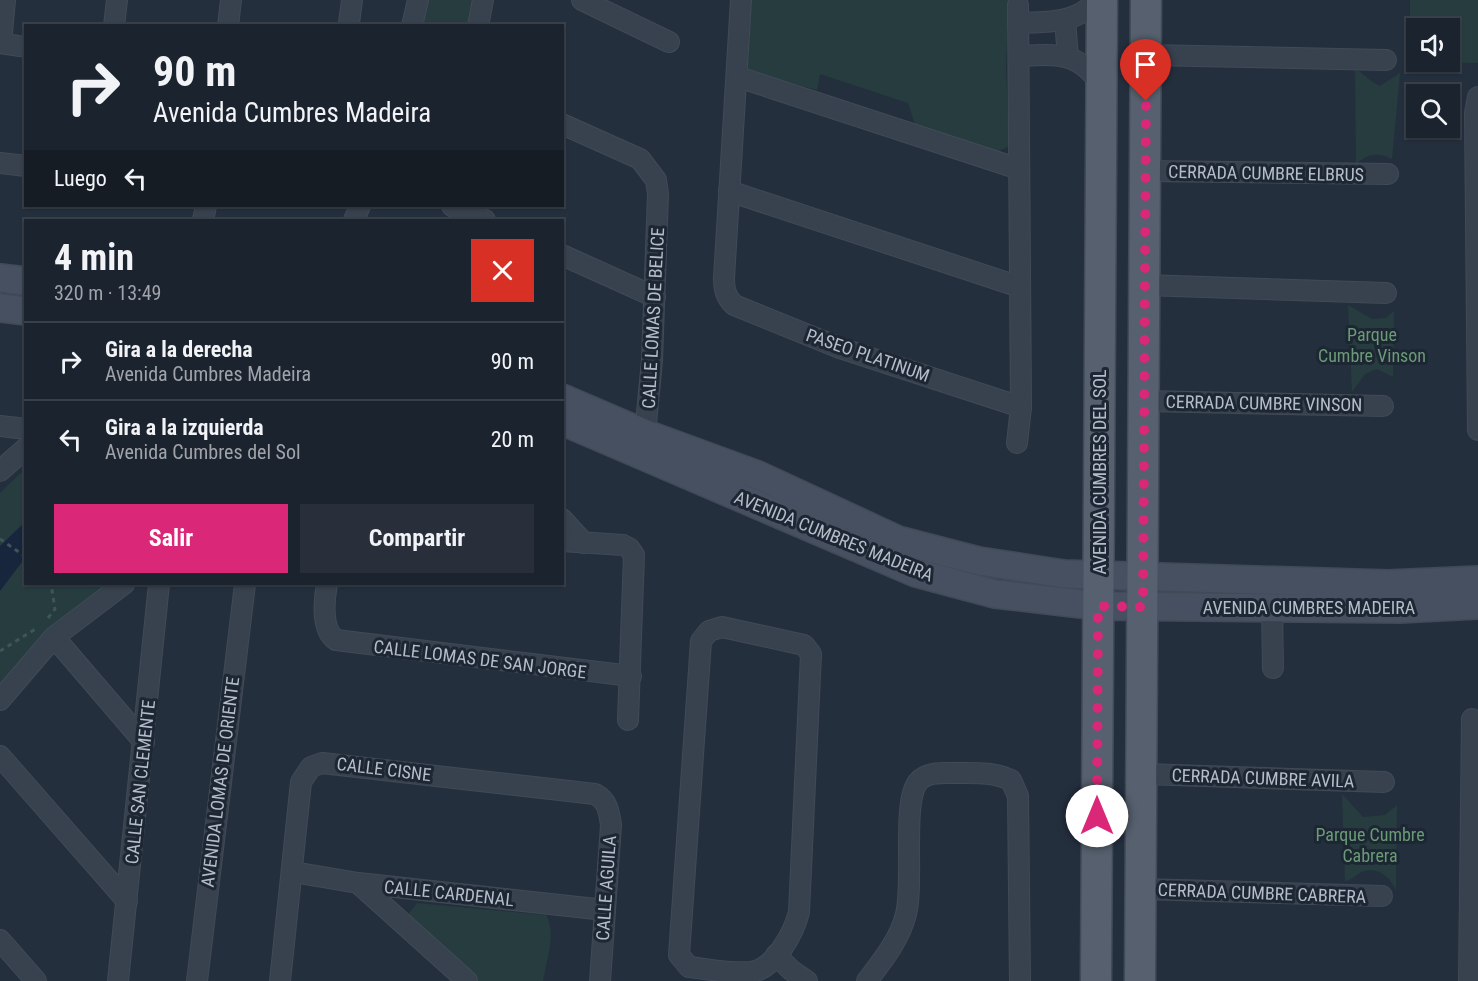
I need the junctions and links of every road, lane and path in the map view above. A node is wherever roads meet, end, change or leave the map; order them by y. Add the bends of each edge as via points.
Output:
1 (5, 0) edge
2 (117, 0) edge
3 (231, 0) edge
4 (352, 0) edge
5 (418, 0) edge
6 (483, 0) edge
7 (582, 0) edge
8 (741, 0) edge
9 (1097, 0) edge
10 (1102, 0) edge
11 (1146, 0) edge
12 (621, 9) edge
13 (1065, 20) junction
14 (349, 23) dead end
15 (114, 24) edge
16 (228, 24) edge
17 (412, 24) edge
18 (478, 24) edge
19 (669, 42) dead end
20 (1, 43) edge
21 (24, 47) edge
22 (1147, 55) junction
23 (1018, 56) junction
24 (1068, 57) junction
25 (1386, 60) dead end
26 (738, 77) junction
27 (1100, 84) junction
28 (1478, 97) edge
29 (564, 125) edge
30 (0, 163) edge
31 (24, 166) edge
32 (1019, 169) junction
33 (1145, 171) junction
34 (1388, 174) dead end
35 (729, 191) junction
36 (454, 207) edge
37 (483, 219) edge
38 (564, 256) edge
39 (0, 278) edge
40 (24, 280) edge
41 (1144, 285) junction
42 (1020, 287) junction
43 (1386, 293) dead end
44 (655, 297) junction
45 (0, 308) edge
46 (24, 311) edge
47 (564, 399) edge
48 (1145, 401) junction
49 (1383, 406) dead end
50 (1021, 407) junction
51 (564, 422) edge
52 (0, 426) edge
53 (24, 429) edge
54 (1478, 430) edge
55 (1017, 443) dead end
56 (644, 445) junction
57 (24, 450) edge
58 (0, 471) edge
59 (564, 521) edge
60 (0, 539) edge
61 (564, 541) edge
62 (584, 543) junction
63 (24, 556) edge
64 (1098, 575) junction
65 (1144, 575) junction
66 (1478, 580) edge
67 (51, 585) edge
68 (123, 585) edge
69 (159, 585) edge
70 (245, 585) edge
71 (327, 585) edge
72 (1401, 596) junction
73 (1478, 605) edge
74 (1098, 606) junction
75 (1143, 607) junction
76 (1272, 608) junction
77 (54, 637) junction
78 (0, 651) edge
79 (1273, 668) dead end
80 (631, 676) junction
81 (0, 700) edge
82 (1472, 719) dead end
83 (628, 720) dead end
84 (144, 742) junction
85 (0, 756) edge
86 (1143, 774) junction
87 (1384, 782) dead end
88 (602, 798) joint
89 (293, 872) junction
90 (357, 883) junction
91 (1142, 889) junction
92 (1382, 896) dead end
93 (127, 902) junction
94 (605, 910) junction
95 (0, 940) edge
96 (776, 955) junction
97 (1096, 968) edge
98 (1140, 970) edge
99 (758, 976) edge
100 (283, 979) edge
101 (36, 981) edge
102 (118, 981) edge
103 (197, 981) edge
104 (467, 981) edge
105 (600, 981) edge
106 (807, 981) edge
107 (867, 981) edge
108 (1020, 981) edge
109 (1469, 981) edge

1 - 20 street
2 - 15 street
3 - 16 street
4 - 14 street
5 - 17 street
6 - 18 street
7 - 12 street
8 - 26 street
9 - 13 street via 1079,15
10 - 27 main road, AVENIDA CUMBRES DEL SOL
11 - 22 main road
12 - 19 street
13 - 23 street via 1018,14
13 - 24 street
20 - 21 street
22 - 25 street
22 - 33 main road
23 - 24 street
23 - 32 street
24 - 27 street via 1082,63
26 - 32 street
26 - 35 street
27 - 64 main road, AVENIDA CUMBRES DEL SOL
28 - 54 street
29 - 44 street, CALLE LOMAS DE BELICE via 640,159 656,180
30 - 31 street
32 - 42 street
33 - 34 street, CERRADA CUMBRE ELBRUS
33 - 41 main road
35 - 42 street
35 - 50 street, PASEO PLATINUM via 724,290 734,305 840,348
36 - 37 street
38 - 44 street
39 - 40 street
41 - 43 street
41 - 48 main road
42 - 50 street
44 - 56 street, CALLE LOMAS DE BELICE
45 - 46 street
47 - 56 street, AVENIDA CUMBRES MADEIRA
48 - 49 street, CERRADA CUMBRE VINSON
48 - 65 main road
50 - 55 street
51 - 56 street, AVENIDA CUMBRES MADEIRA
52 - 53 street
56 - 64 street, AVENIDA CUMBRES MADEIRA via 758,475 898,540 1016,568
56 - 74 street, AVENIDA CUMBRES MADEIRA via 916,573 995,594
57 - 58 street
59 - 62 street
60 - 63 path
61 - 62 street
62 - 80 street via 630,548 634,555
64 - 65 street, AVENIDA CUMBRES MADEIRA
64 - 74 main road, AVENIDA CUMBRES DEL SOL
65 - 72 street, AVENIDA CUMBRES MADEIRA
65 - 75 main road
66 - 72 street, AVENIDA CUMBRES MADEIRA
67 - 78 path via 55,609 43,624
68 - 77 street
69 - 84 street, CALLE SAN CLEMENTE
70 - 103 street, AVENIDA LOMAS DE ORIENTE
71 - 80 street, CALLE LOMAS DE SAN JORGE via 326,624 330,636 345,643
72 - 73 street, AVENIDA CUMBRES MADEIRA
72 - 76 street, AVENIDA CUMBRES MADEIRA
74 - 75 street, AVENIDA CUMBRES MADEIRA
74 - 97 main road, AVENIDA CUMBRES DEL SOL
75 - 76 street, AVENIDA CUMBRES MADEIRA
75 - 86 main road
76 - 79 street
77 - 81 street
77 - 84 street
80 - 83 street
82 - 109 street
84 - 93 street, CALLE SAN CLEMENTE
85 - 93 street
86 - 87 street, CERRADA CUMBRE AVILA
86 - 91 main road
88 - 89 street, CALLE CISNE via 595,794 322,763 311,767 301,782
88 - 94 street, CALLE AGUILA via 609,809 611,825
89 - 90 street, CALLE CARDENAL
89 - 100 street, CALLE CISNE
90 - 94 street, CALLE CARDENAL
90 - 104 street
91 - 92 street, CERRADA CUMBRE CABRERA
91 - 98 main road
93 - 102 street, CALLE SAN CLEMENTE
94 - 105 street, CALLE AGUILA
95 - 101 street
96 - 99 street
96 - 99 street via 789,941 799,912 811,654 804,645 722,627 709,631 701,641 678,955 689,967
96 - 106 street
97 - 98 main road via 1120,954
107 - 108 street via 901,930 907,912 911,797 918,781 935,773 995,773 1011,780 1018,796

